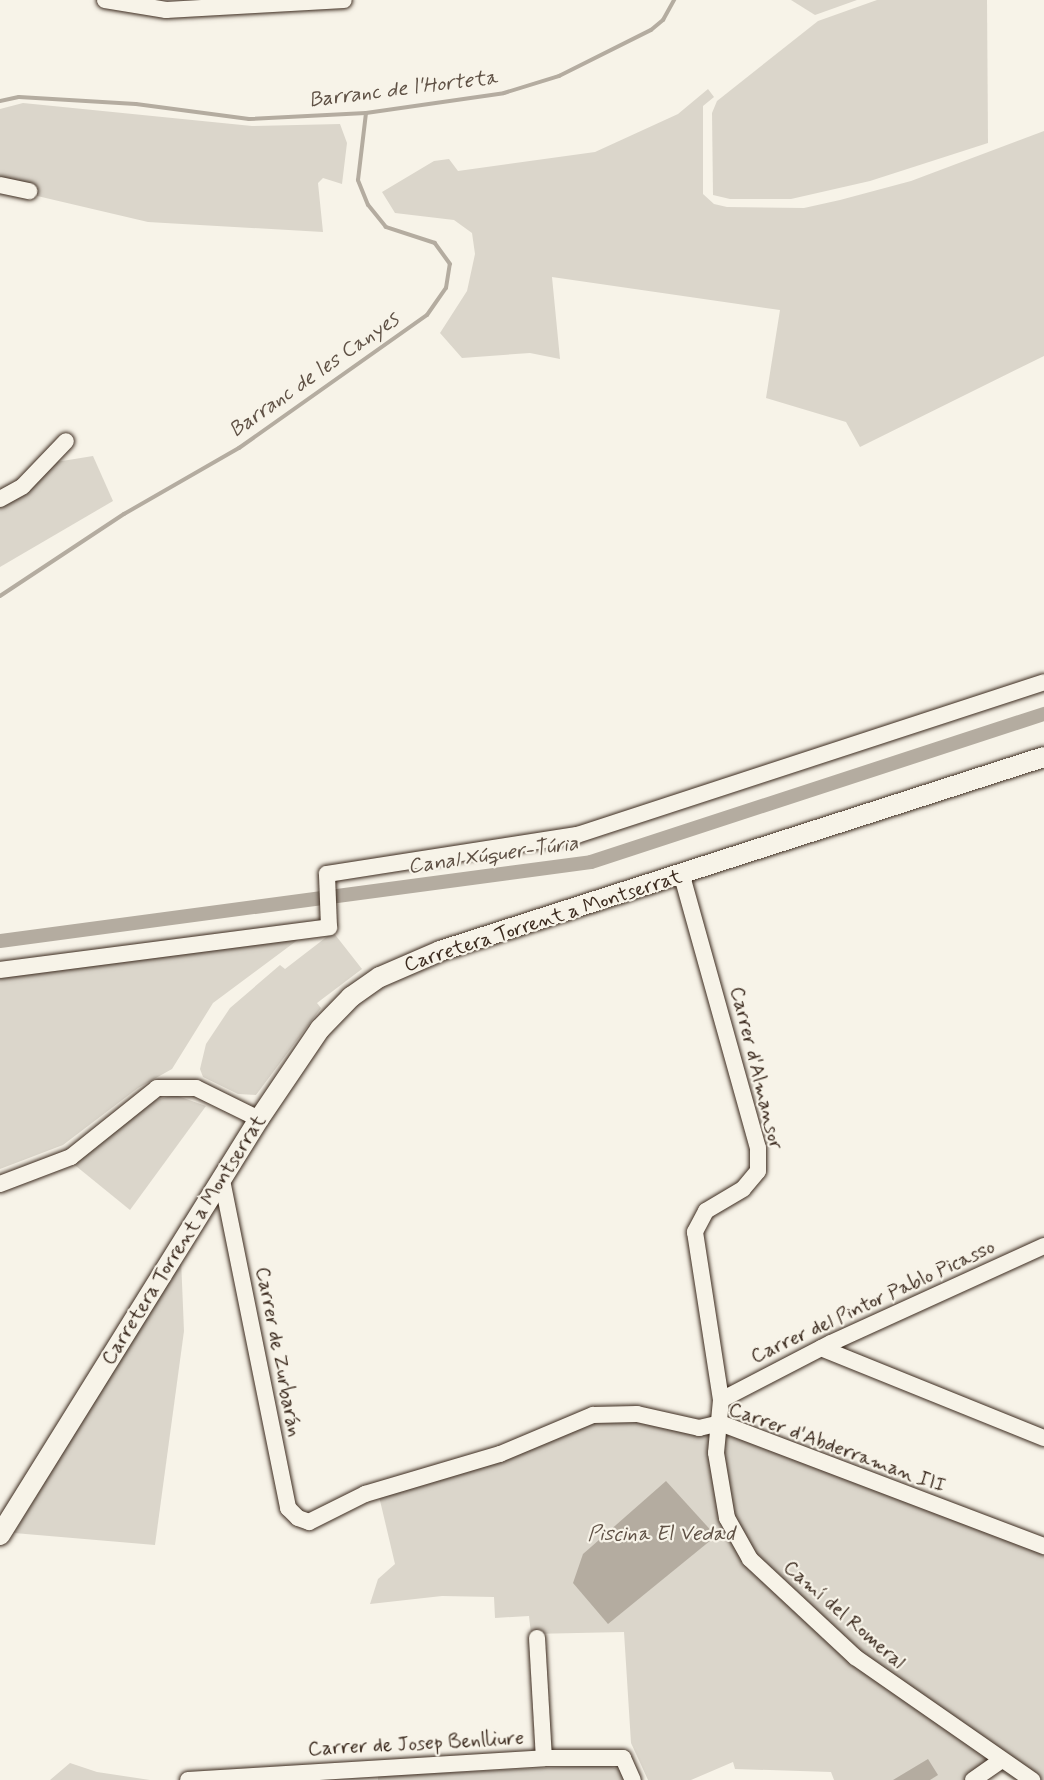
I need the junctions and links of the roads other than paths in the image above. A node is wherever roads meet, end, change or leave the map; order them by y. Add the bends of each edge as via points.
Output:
1 (105, 0) edge
2 (344, 0) edge
3 (0, 185) edge
4 (29, 190) dead end
5 (66, 441) dead end
6 (0, 499) edge
7 (1044, 682) edge
8 (1044, 757) edge
9 (682, 876) junction
10 (0, 970) edge
11 (259, 1119) junction
12 (222, 1180) junction
13 (0, 1184) edge
14 (1044, 1246) edge
15 (821, 1348) junction
16 (721, 1400) junction
17 (720, 1423) junction
18 (1044, 1438) edge
19 (309, 1522) joint
20 (0, 1535) edge
21 (1044, 1546) edge
22 (537, 1638) dead end
23 (544, 1758) junction
24 (1000, 1761) junction
25 (187, 1779) edge
26 (633, 1780) edge
27 (973, 1780) edge
28 (1032, 1780) edge

1 - 2 street via 166,10
3 - 4 street
5 - 6 street via 23,486
7 - 10 street via 577,835 327,874 329,927
8 - 9 main road, Carretera Torrent a Montserrat
9 - 11 main road, Carretera Torrent a Montserrat via 440,951 380,977 351,997 320,1029
9 - 16 street, Carrer d'Almansor via 758,1148 758,1171 743,1189 706,1211 695,1232
11 - 12 main road, Carretera Torrent a Montserrat
11 - 13 street via 196,1088 157,1088 71,1157
12 - 19 street, Carrer de Zurbarán via 288,1508
12 - 20 main road, Carretera Torrent a Montserrat
14 - 15 street, Carrer del Pintor Pablo Picasso
15 - 16 street, Carrer del Pintor Pablo Picasso
15 - 18 street
16 - 17 street, Carrer d'Almansor
17 - 19 street, Carrer d'Abderraman III via 699,1428 637,1414 593,1415 500,1454 365,1494
17 - 21 street, Carrer d'Abderraman III via 838,1472
17 - 24 street, Camí del Romeral via 718,1479 736,1541 750,1559 855,1657
22 - 23 street
23 - 25 street, Carrer de Josep Benlliure
23 - 26 street, Carrer de Josep Benlliure via 623,1758
24 - 27 street
24 - 28 street, Camí del Romeral

